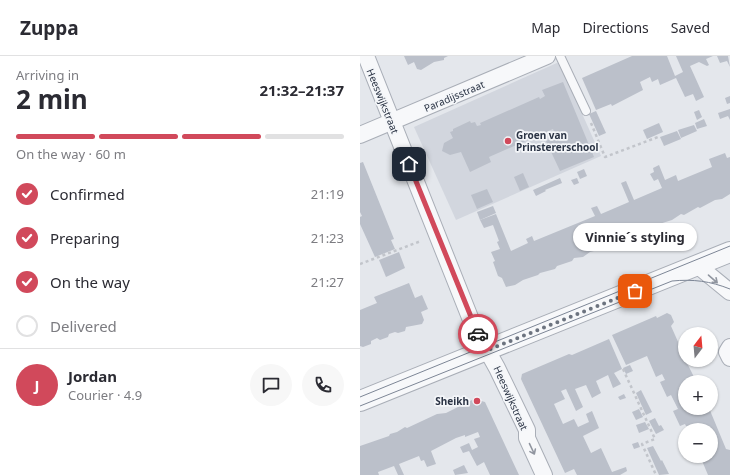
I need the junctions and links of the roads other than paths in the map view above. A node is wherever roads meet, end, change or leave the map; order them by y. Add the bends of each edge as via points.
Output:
1 (366, 56) edge
2 (547, 56) edge
3 (560, 56) edge
4 (586, 111) road end
5 (392, 122) junction
6 (360, 135) edge
7 (730, 252) edge
8 (697, 265) junction
9 (730, 292) edge
10 (730, 347) edge
11 (488, 350) junction
12 (730, 358) edge
13 (360, 401) edge
14 (544, 475) edge

1 - 5 street, Heeswijkstraat
2 - 5 street, Paradijsstraat
3 - 4 lane
5 - 6 street, Paradijsstraat
5 - 11 street, Heeswijkstraat via 474,325
7 - 8 street
8 -> 9 street
8 - 11 street
10 - 12 street via 727,352
11 - 13 street
11 -> 14 street, Heeswijkstraat

